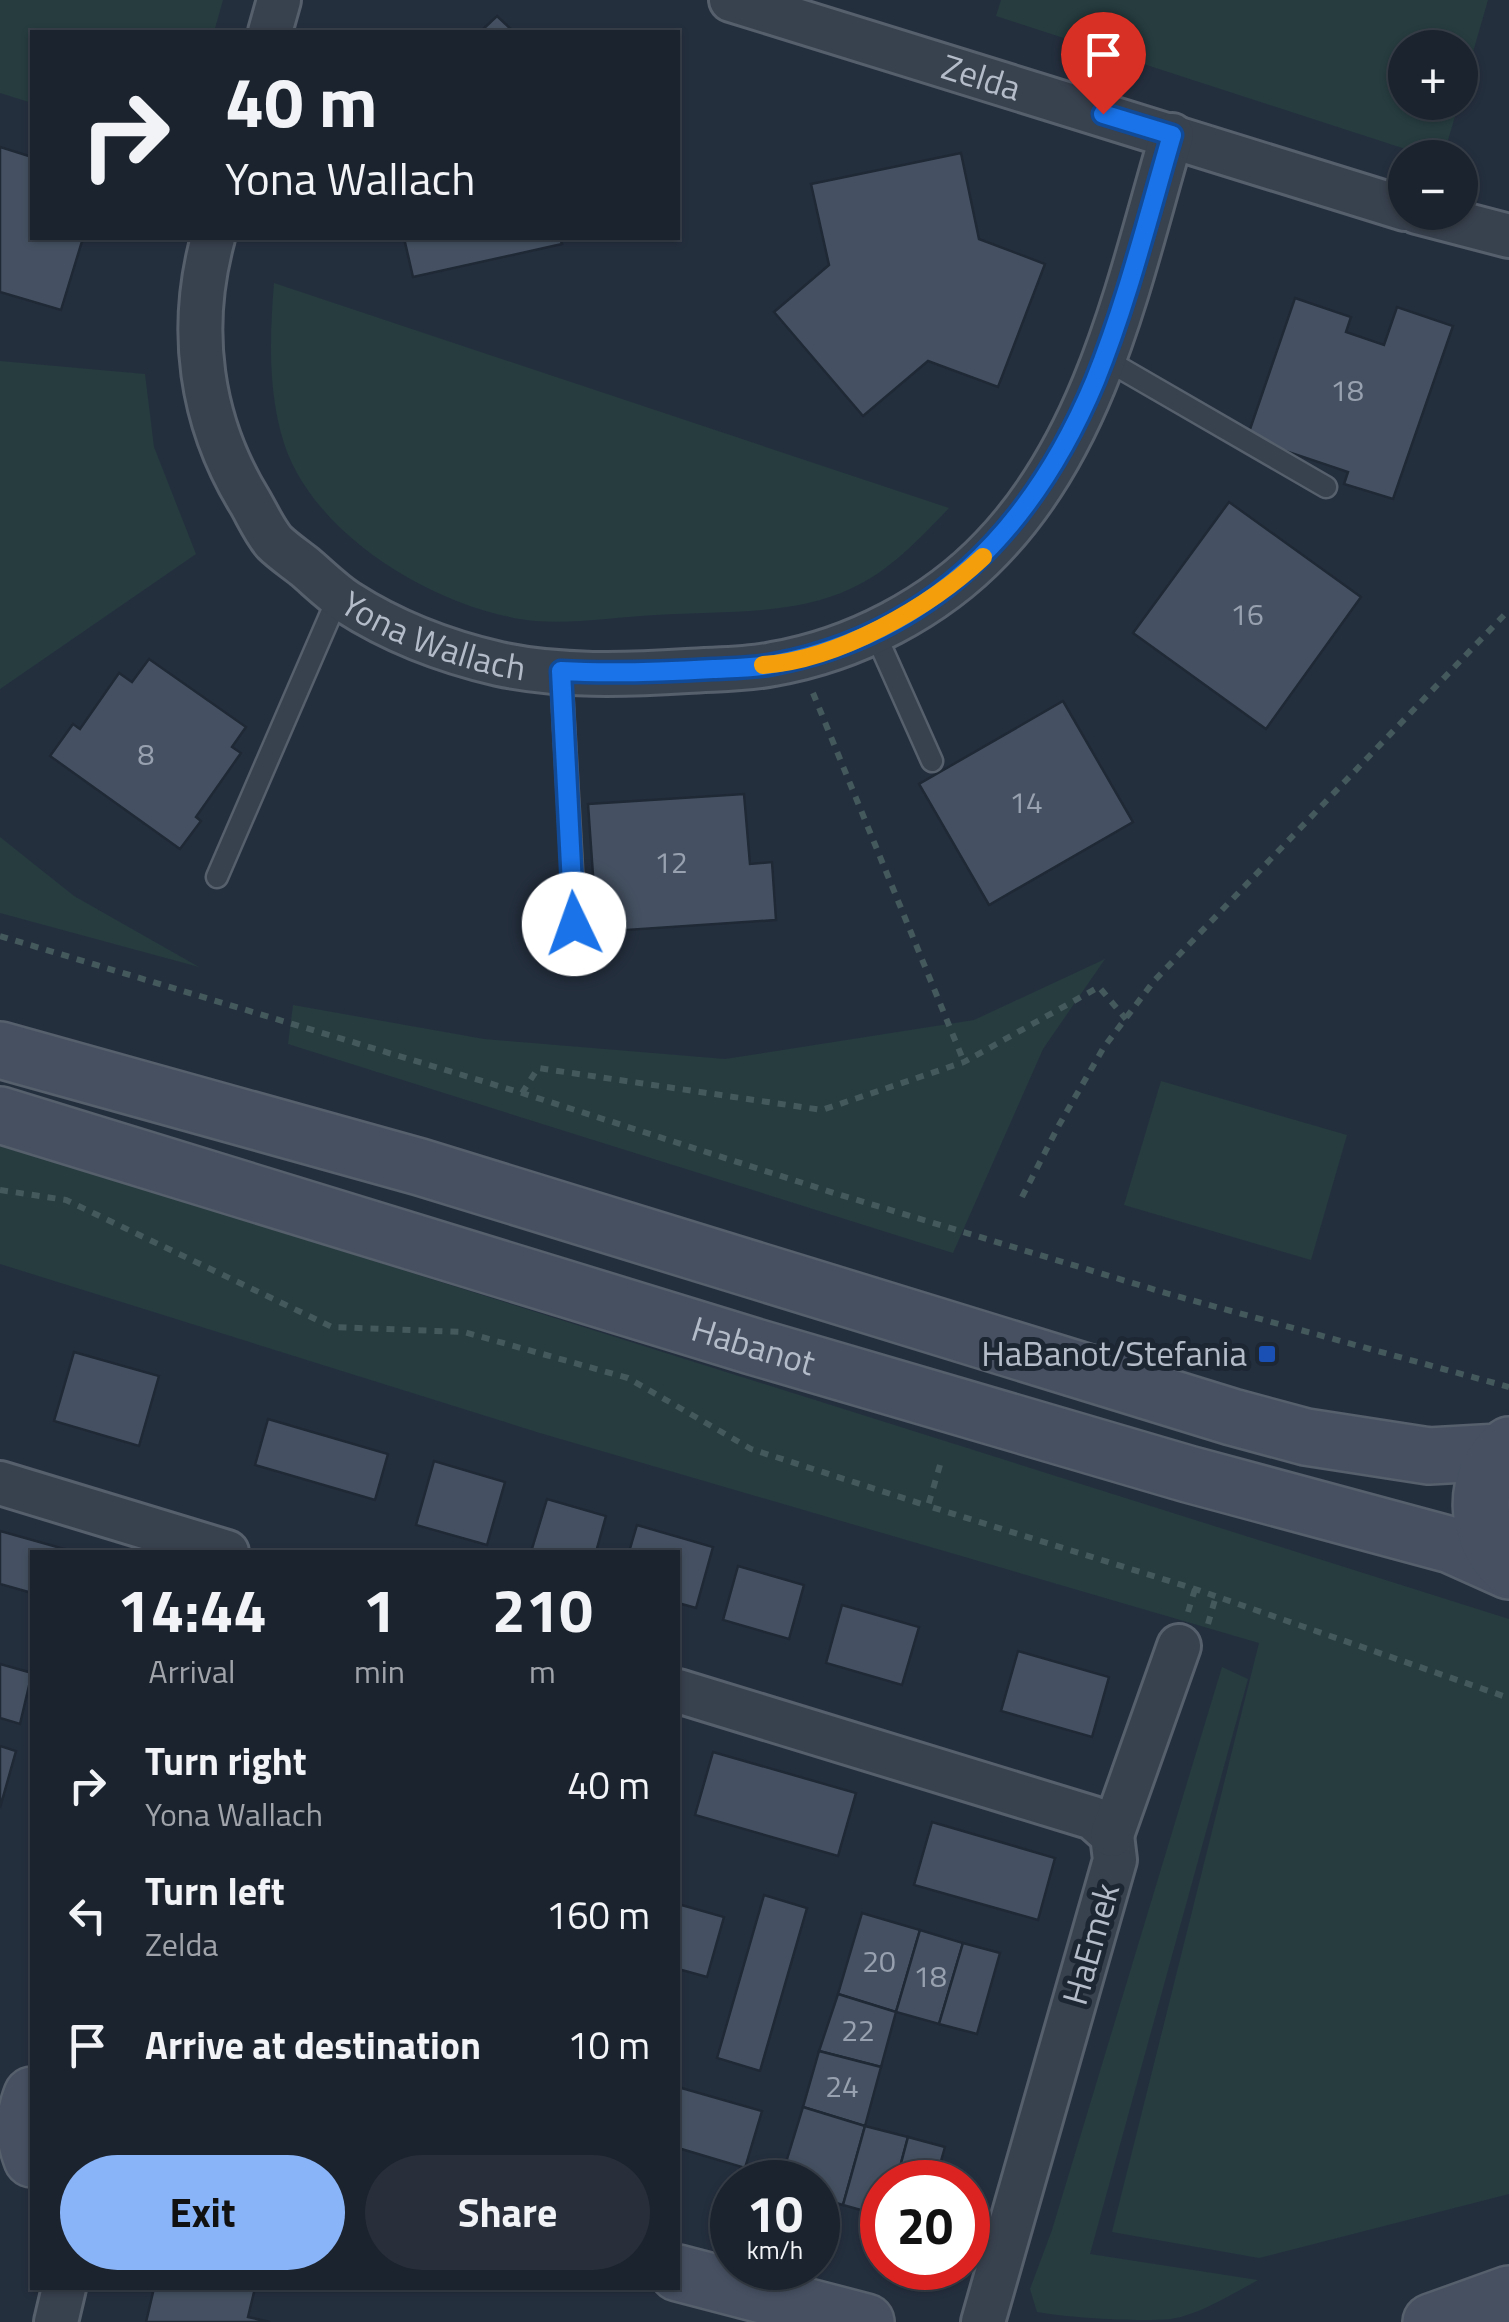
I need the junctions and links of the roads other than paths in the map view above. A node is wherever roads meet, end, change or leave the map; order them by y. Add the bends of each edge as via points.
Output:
1 (278, 0) edge
2 (731, 0) edge
3 (270, 30) edge
4 (1172, 135) junction
5 (1388, 203) edge
6 (1478, 228) edge
7 (1462, 230) edge
8 (1509, 236) edge
9 (213, 240) edge
10 (1509, 249) edge
11 (1103, 358) junction
12 (1326, 487) dead end
13 (339, 595) junction
14 (874, 631) junction
15 (561, 671) junction
16 (932, 760) dead end
17 (217, 877) dead end
18 (574, 924) dead end
19 (0, 1050) edge
20 (0, 1115) edge
21 (1504, 1448) edge
22 (0, 1483) edge
23 (221, 1550) edge
24 (1509, 1569) edge
25 (1179, 1646) dead end
26 (680, 1691) edge
27 (1112, 1835) junction
28 (21, 2093) edge
29 (30, 2153) edge
30 (680, 2274) edge
31 (64, 2290) edge
32 (1509, 2294) edge
33 (56, 2322) edge
34 (866, 2322) edge
35 (983, 2322) edge
36 (1431, 2322) edge

1 - 3 street
2 - 4 street, Zelda
4 - 5 street, Zelda
4 - 11 street, Yona Wallach
6 - 8 street, Zelda
7 - 10 street, Zelda
9 - 13 street, Yona Wallach via 200,316 206,400 232,472 274,541
11 - 12 lane
11 - 14 street, Yona Wallach via 1068,441 993,547 954,584
13 - 15 street, Yona Wallach via 430,644 501,664
13 - 17 lane
14 - 15 street, Yona Wallach via 772,665
14 - 16 lane
15 - 18 lane
19 - 21 street, Habanot via 420,1167 1287,1432 1429,1456
20 - 24 street, Habanot via 752,1346 1451,1545
21 - 24 street via 1486,1476 1480,1503 1484,1531
22 - 23 street
25 - 27 street
26 - 27 street, HaEmek via 1093,1818
27 - 35 street, HaEmek via 1115,1860
28 - 29 street
30 - 34 street
31 - 33 street
32 - 36 street

